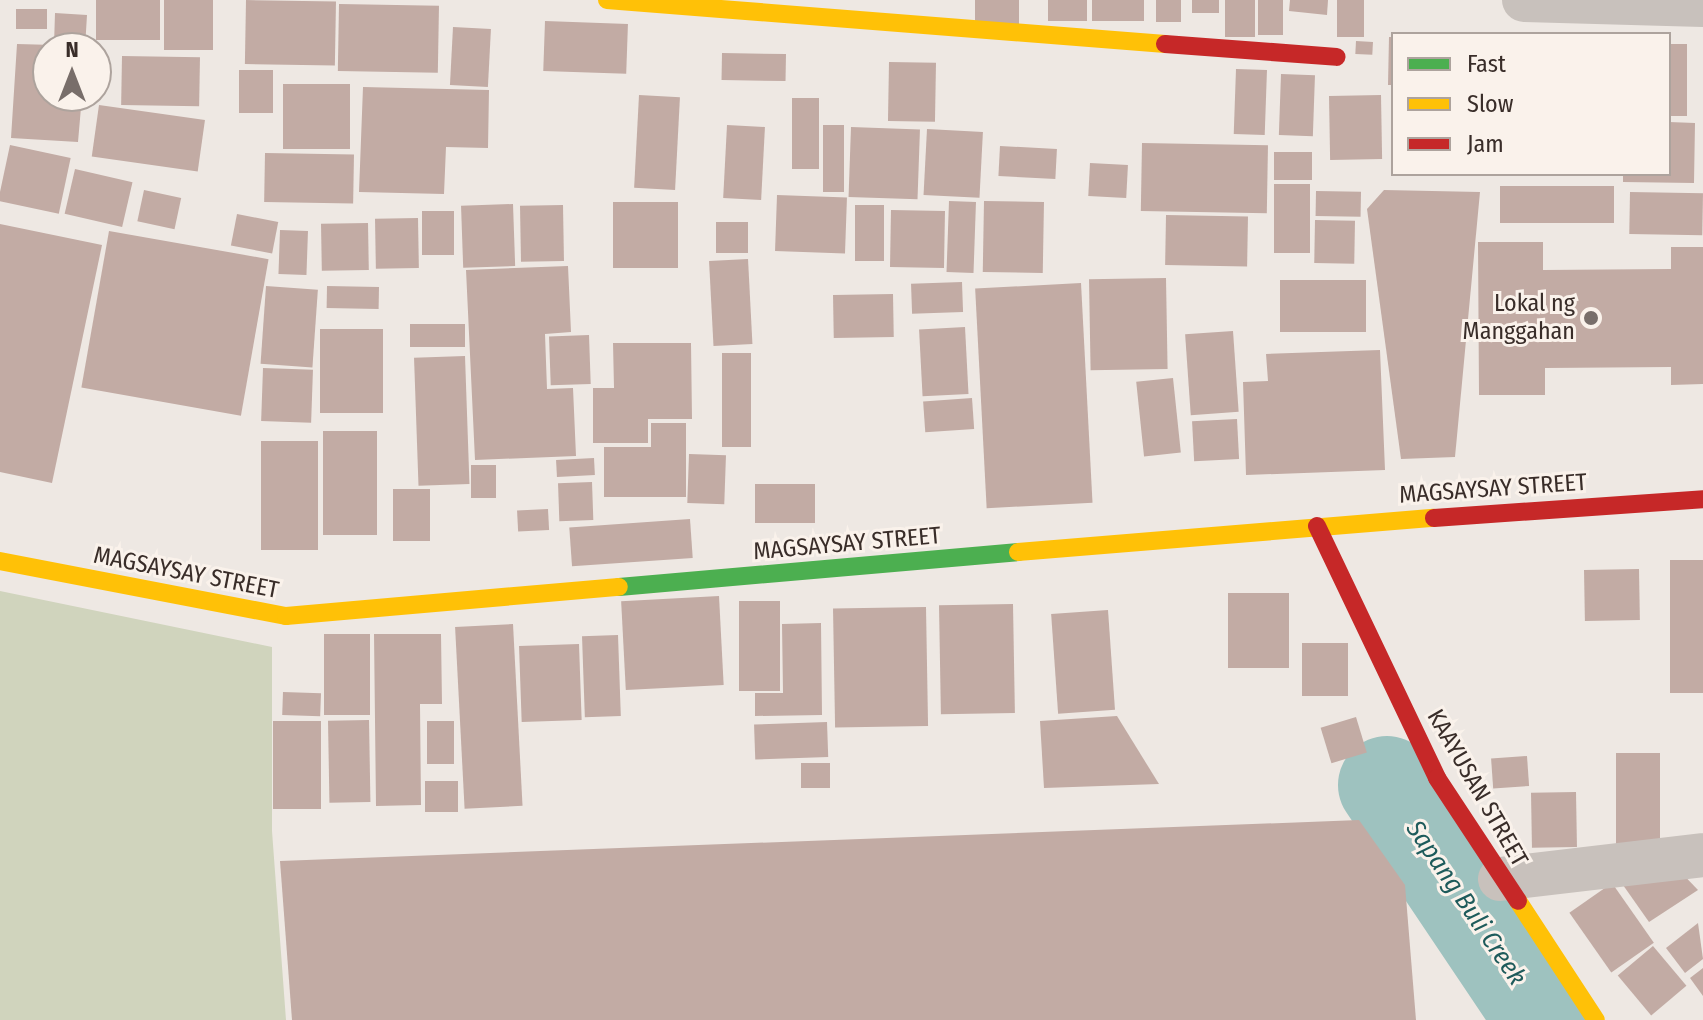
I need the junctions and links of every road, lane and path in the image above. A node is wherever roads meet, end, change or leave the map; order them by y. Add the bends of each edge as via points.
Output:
1 (607, 0) edge
2 (1524, 0) edge
3 (1703, 5) edge
4 (1337, 57) dead end
5 (1703, 499) edge
6 (1317, 526) junction
7 (0, 561) edge
8 (1703, 855) edge
9 (1500, 879) junction
10 (1596, 1020) edge

1 - 4 street
2 - 3 street
5 - 6 street, MAGSAYSAY STREET
6 - 7 street, MAGSAYSAY STREET via 286,616
6 - 9 street, KAAYUSAN STREET via 1437,778
8 - 9 street
9 - 10 street, KAAYUSAN STREET

